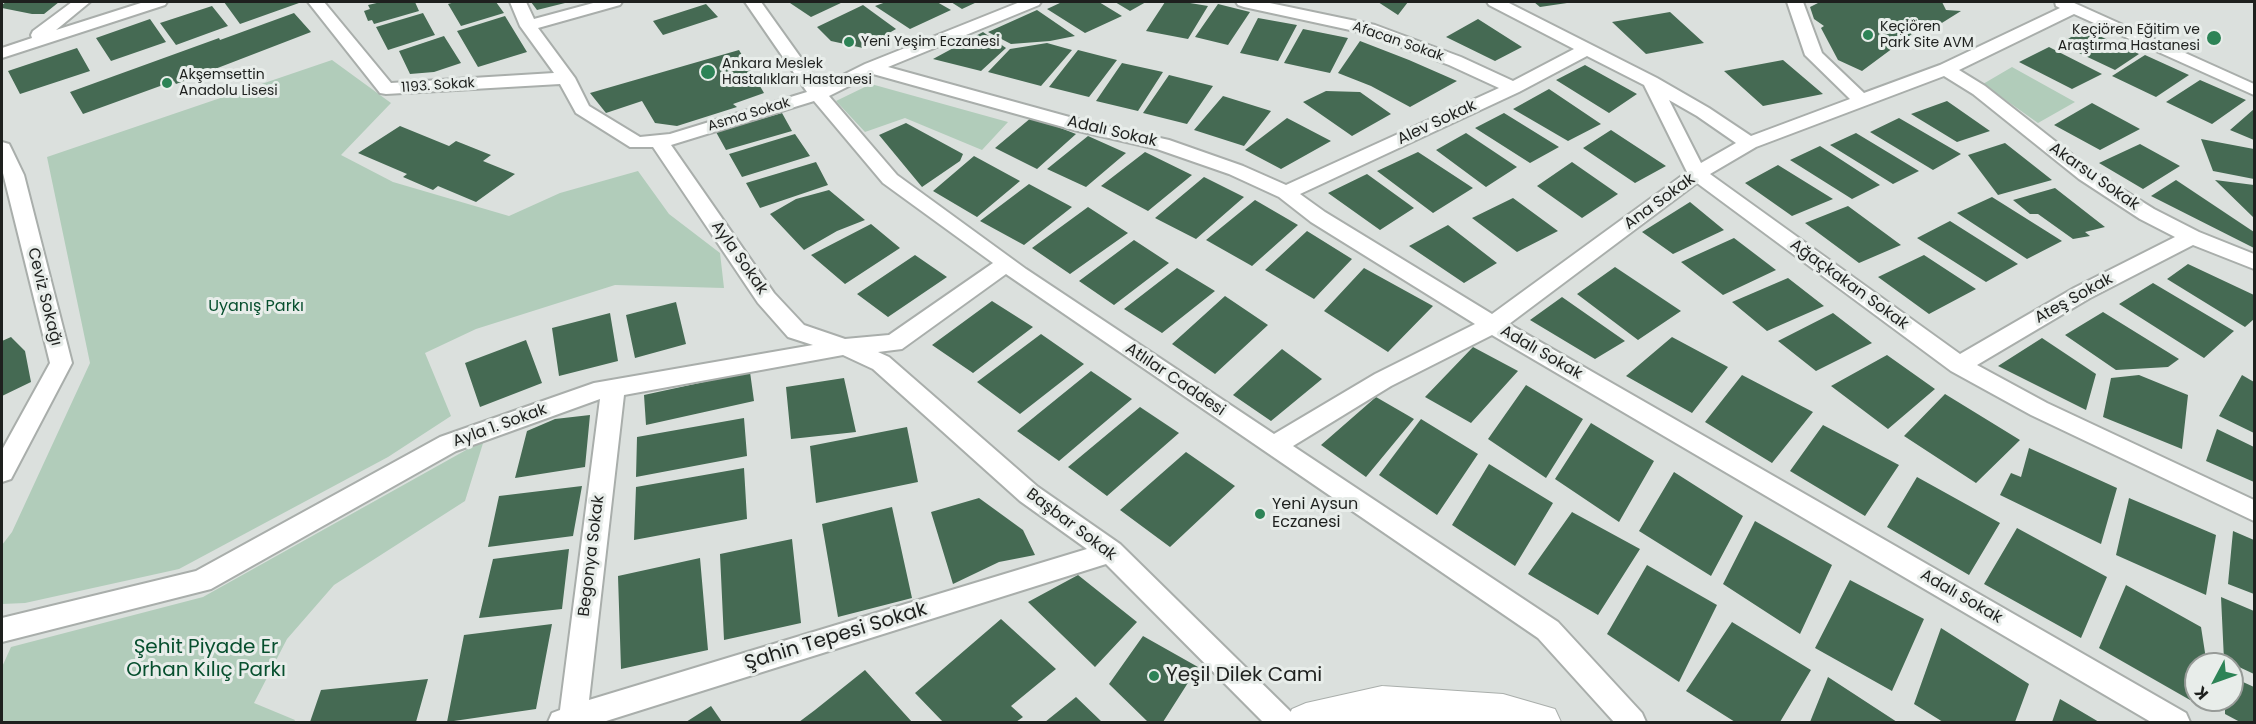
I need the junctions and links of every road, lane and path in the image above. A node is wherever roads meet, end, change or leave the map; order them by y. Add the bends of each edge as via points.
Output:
1 (82, 2) edge
2 (159, 2) edge
3 (316, 2) edge
4 (518, 2) edge
5 (614, 2) edge
6 (753, 2) edge
7 (1033, 2) edge
8 (1244, 2) edge
9 (1495, 2) edge
10 (1795, 2) edge
11 (2067, 5) edge
12 (528, 26) junction
13 (26, 45) junction
14 (1587, 49) junction
15 (2, 53) edge
16 (871, 68) junction
17 (1946, 69) junction
18 (566, 78) junction
19 (1651, 82) junction
20 (1513, 88) junction
21 (2254, 90) edge
22 (818, 94) junction
23 (1862, 101) junction
24 (658, 140) junction
25 (1749, 143) junction
26 (2, 148) edge
27 (1697, 174) junction
28 (1286, 193) junction
29 (2192, 237) junction
30 (2254, 262) edge
31 (1007, 263) junction
32 (1493, 325) junction
33 (844, 347) junction
34 (1959, 365) junction
35 (613, 389) junction
36 (1273, 446) junction
37 (2, 472) edge
38 (2254, 511) edge
39 (1111, 552) junction
40 (2, 630) edge
41 (570, 721) edge
42 (1282, 723) edge
43 (1306, 723) edge
44 (1541, 723) edge
45 (1632, 723) edge
46 (2176, 723) edge

1 - 13 street
2 - 13 street
3 - 18 street, 1193. Sokak via 386,89
4 - 12 street, Asma Sokak
5 - 12 street
6 - 22 street, Atlılar Caddesi
7 - 16 street, Asma Sokak
8 - 20 street, Afacan Sokak via 1369,29
9 - 14 street
10 - 23 street via 1814,55
11 - 17 street, Ana Sokak
11 - 21 street
12 - 18 street, Asma Sokak
13 - 15 street
14 - 19 street
14 - 20 street, Alev Sokak
16 - 22 street, Asma Sokak
16 - 28 street, Adalı Sokak via 1162,144 1236,170
17 - 23 street, Ana Sokak
17 - 29 street, Akarsu Sokak via 1979,90 2086,176
18 - 24 street, Asma Sokak via 582,109 638,143
19 - 25 street
19 - 27 street, Ağaçkakan Sokak
20 - 28 street, Alev Sokak
22 - 24 street, Asma Sokak
22 - 31 street, Atlılar Caddesi via 890,179
23 - 25 street, Ana Sokak
24 - 33 street, Ayla Sokak via 766,298 796,331
25 - 27 street, Ana Sokak
26 - 37 street, Ceviz Sokağı via 14,175 61,363
27 - 32 street, Ana Sokak
27 - 34 street, Ağaçkakan Sokak
28 - 32 street, Adalı Sokak via 1318,217
29 - 30 street, Akarsu Sokak
29 - 34 street, Ateş Sokak via 2082,293
31 - 33 street, Ayla 1. Sokak via 894,343
31 - 36 street, Atlılar Caddesi
32 - 36 street, Ana Sokak via 1383,380
32 - 46 street, Adalı Sokak
33 - 35 street, Ayla 1. Sokak
33 - 39 street, Başbar Sokak via 881,363 1029,494
34 - 38 street, Ağaçkakan Sokak via 2039,409
35 - 40 street, Ayla 1. Sokak via 594,392 448,444 202,581
35 - 41 street, Begonya Sokak
36 - 45 street, Atlılar Caddesi via 1548,630
39 - 41 street, Şahin Tepesi Sokak
39 - 42 street, Başbar Sokak
43 - 44 main road via 1382,704 1503,712

